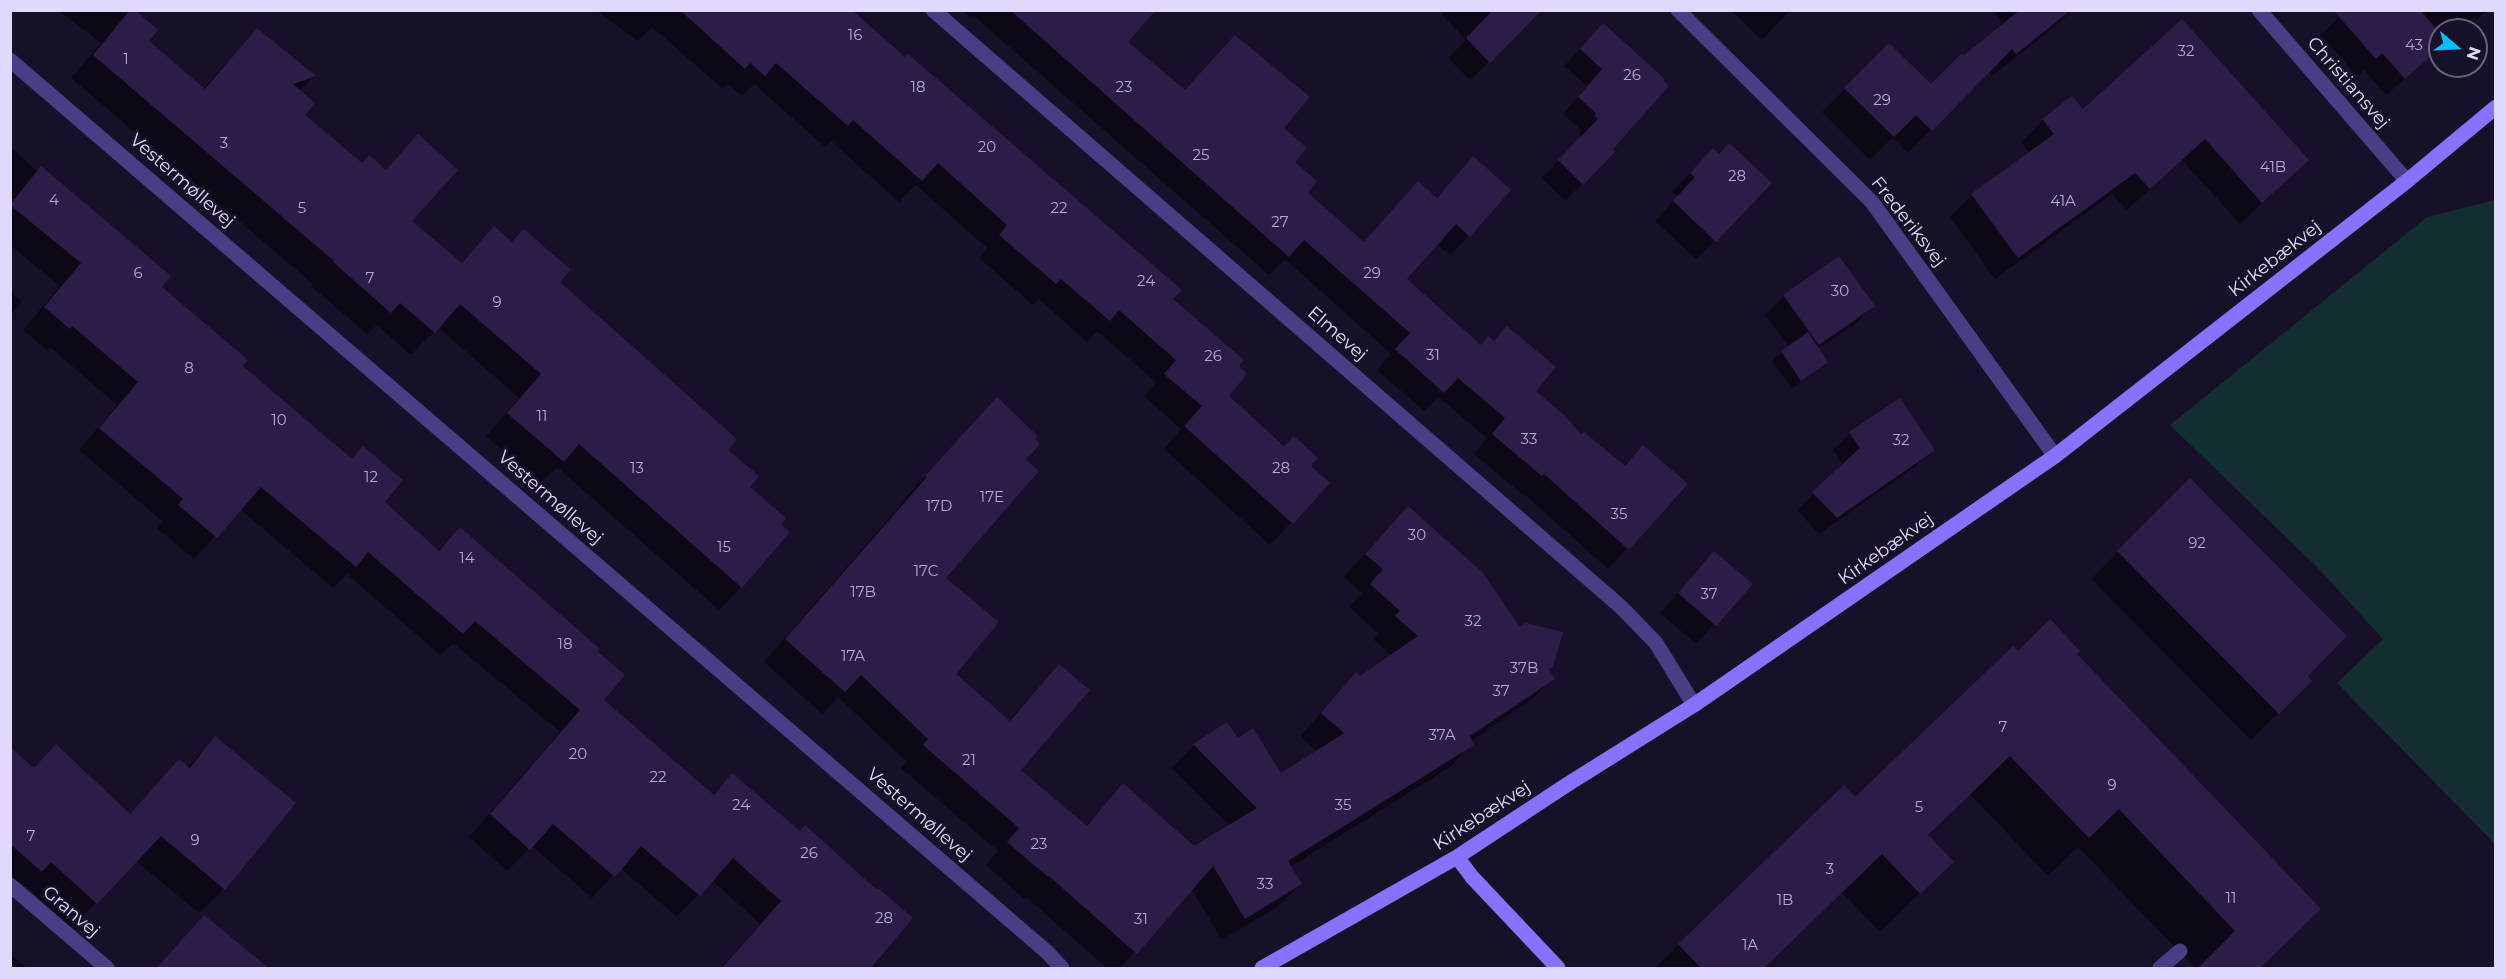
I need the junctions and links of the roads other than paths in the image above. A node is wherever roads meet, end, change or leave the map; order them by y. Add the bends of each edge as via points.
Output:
1 (933, 10) edge
2 (1678, 10) edge
3 (2259, 10) edge
4 (10, 60) edge
5 (2496, 107) edge
6 (2407, 181) junction
7 (2055, 456) junction
8 (1694, 705) junction
9 (1457, 857) junction
10 (10, 885) edge
11 (2180, 951) dead end
12 (107, 969) edge
13 (1062, 969) edge
14 (1262, 969) edge
15 (1558, 969) edge
16 (2160, 969) edge

1 - 8 street, Elmevej via 1621,607 1656,643
2 - 7 street, Frederiksvej via 1872,202
3 - 6 street, Christiansvej
4 - 13 street, Vestermøllevej via 1047,952
5 - 6 street, Kirkebækvej
6 - 7 street, Kirkebækvej
7 - 8 street, Kirkebækvej
8 - 9 street, Kirkebækvej
9 - 14 street, Kirkebækvej
9 - 15 street
10 - 12 street, Granvej
11 - 16 street

